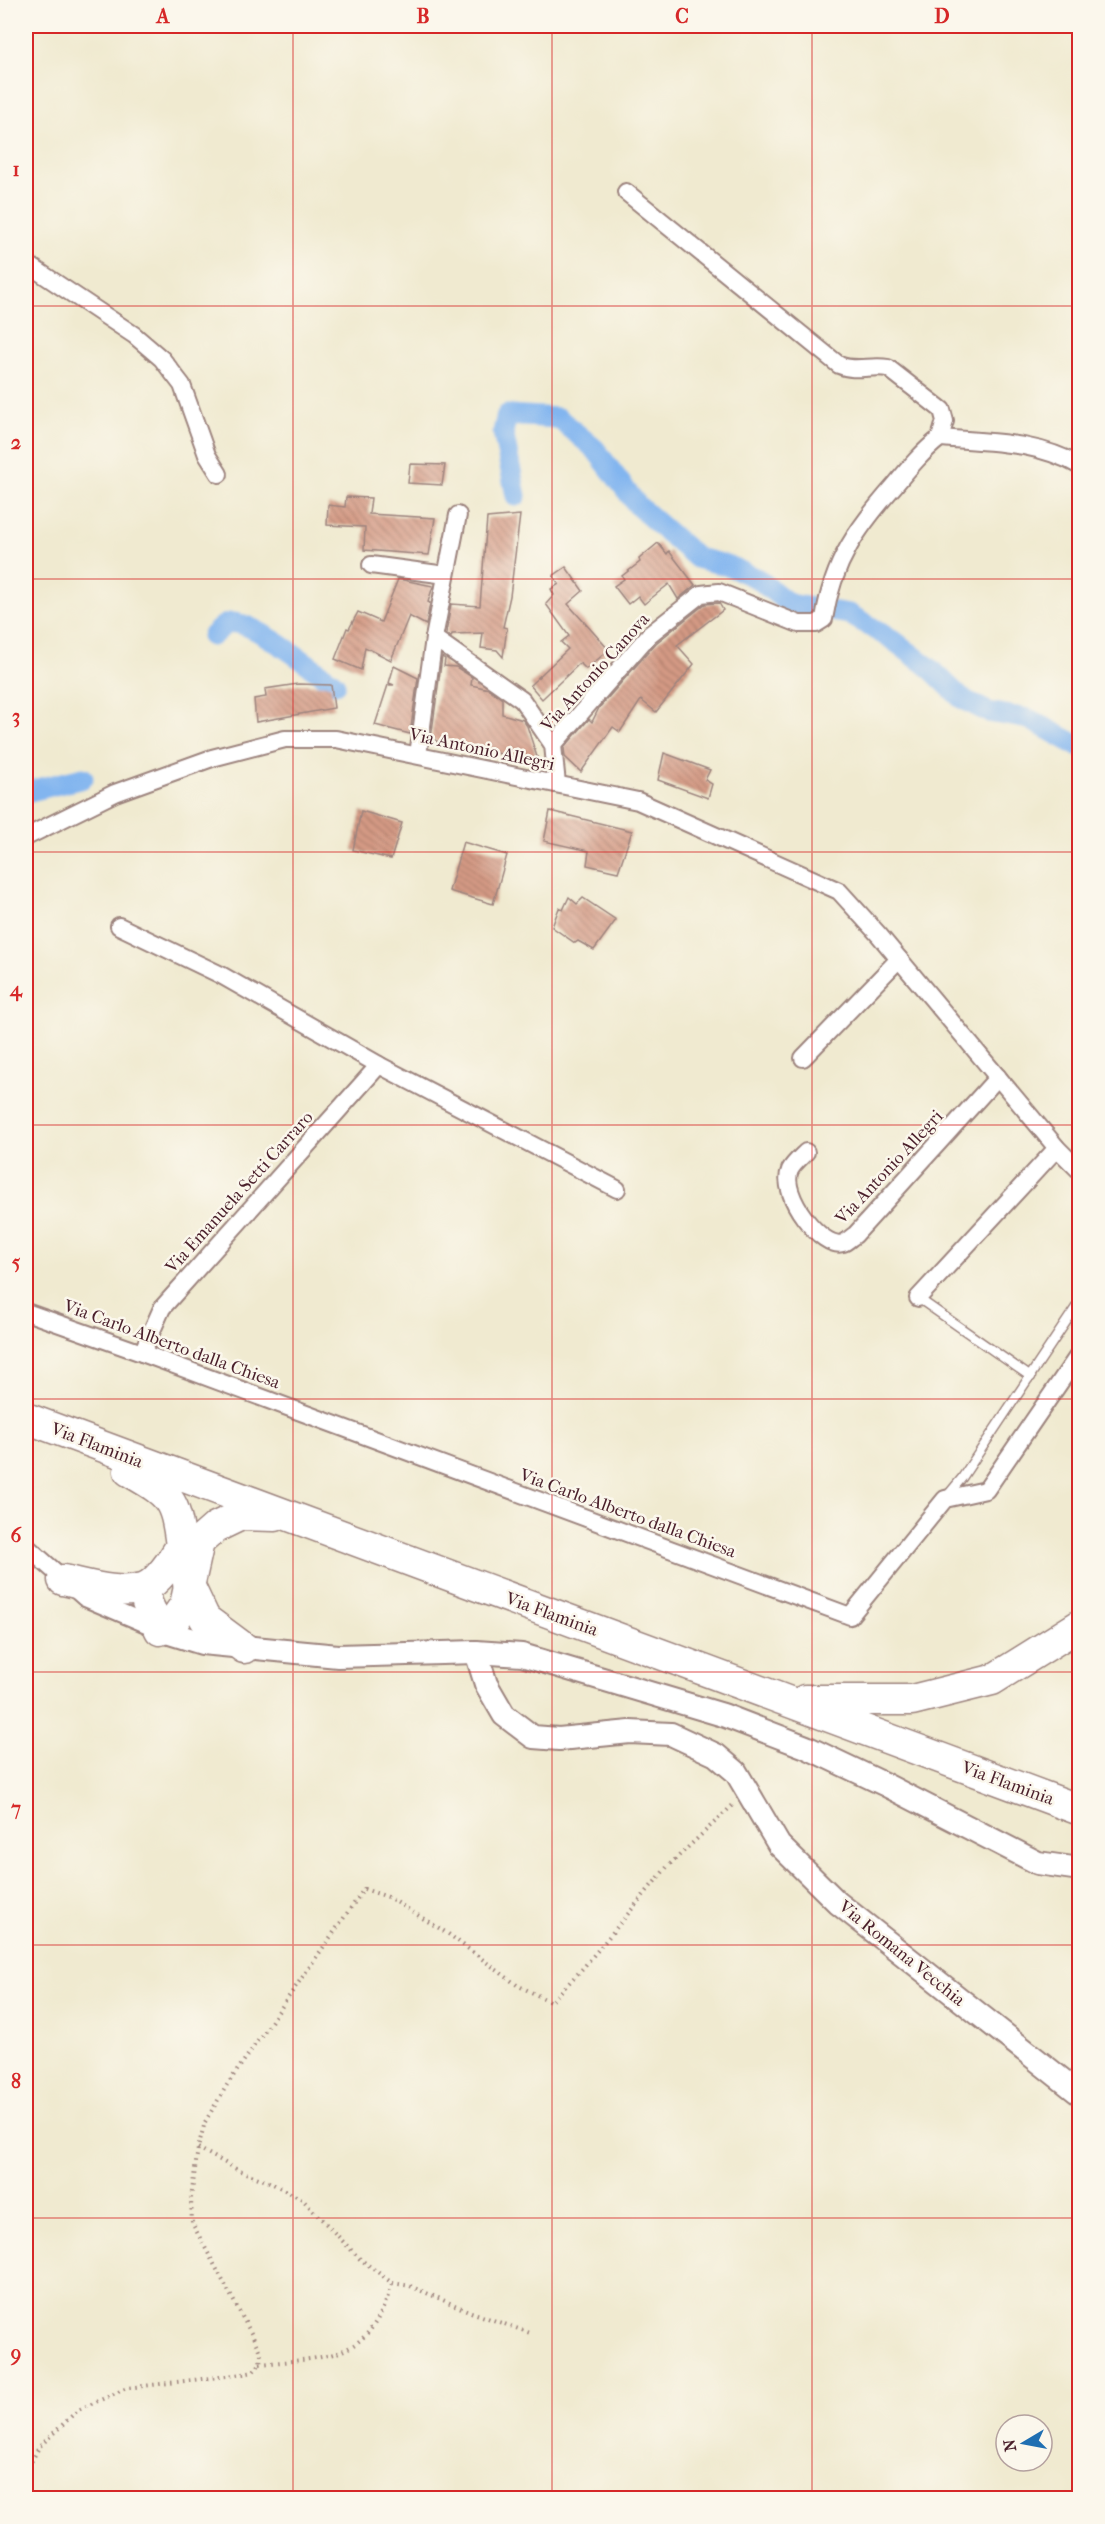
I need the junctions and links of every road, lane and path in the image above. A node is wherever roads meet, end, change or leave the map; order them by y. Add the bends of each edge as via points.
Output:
1 (626, 192) dead end
2 (26, 263) edge
3 (940, 438) junction
4 (1080, 466) edge
5 (219, 474) dead end
6 (458, 515) dead end
7 (371, 565) dead end
8 (446, 575) junction
9 (434, 638) junction
10 (552, 745) junction
11 (418, 755) junction
12 (557, 784) junction
13 (26, 837) edge
14 (119, 926) dead end
15 (899, 959) junction
16 (803, 1059) dead end
17 (379, 1065) junction
18 (998, 1077) junction
19 (1057, 1148) junction
20 (806, 1152) dead end
21 (1080, 1171) edge
22 (617, 1189) dead end
23 (918, 1298) joint
24 (1080, 1301) edge
25 (26, 1312) edge
26 (142, 1353) junction
27 (1080, 1353) edge
28 (1030, 1377) junction
29 (26, 1418) edge
30 (94, 1443) junction
31 (945, 1499) junction
32 (290, 1517) junction
33 (26, 1546) edge
34 (63, 1580) junction
35 (188, 1583) junction
36 (145, 1588) junction
37 (1080, 1625) edge
38 (160, 1630) junction
39 (244, 1648) junction
40 (476, 1652) junction
41 (784, 1700) junction
42 (747, 1791) junction
43 (1080, 1810) edge
44 (1080, 1869) edge
45 (1080, 2094) edge
46 (198, 2148) junction
47 (392, 2283) junction
48 (530, 2333) dead end
49 (260, 2364) junction
50 (26, 2472) edge

1 - 3 street via 839,365 849,370 888,368 942,410 945,422
2 - 5 street via 134,334 162,359 182,385 207,454
3 - 4 street via 1034,447
3 - 10 street, Via Antonio Canova via 870,513 846,549 828,596 824,619 816,624 799,624 719,592 701,594 649,635
6 - 8 street
7 - 8 street
8 - 9 street
9 - 10 street via 522,700
9 - 11 street
10 - 12 street, Via Antonio Canova
11 - 12 street, Via Antonio Allegri
11 - 13 street, Via Antonio Allegri via 336,739 285,739 212,758 115,793
12 - 15 street, Via Antonio Allegri via 638,801 839,891
14 - 17 street via 221,975
15 - 16 street
15 - 18 street, Via Antonio Allegri
17 - 22 street
17 - 26 street, Via Emanuela Setti Carraro via 162,1308
18 - 19 street, Via Antonio Allegri
18 - 20 street, Via Antonio Allegri via 855,1235 843,1243 825,1238 796,1208 788,1189 790,1171
19 - 21 street, Via Antonio Allegri
19 - 23 street
23 - 28 lane
24 - 28 lane, Via Carlo Alberto dalla Chiesa
25 - 26 street, Via Carlo Alberto dalla Chiesa
26 - 31 street, Via Carlo Alberto dalla Chiesa via 850,1616
27 - 31 street via 986,1490
28 - 31 lane, Via Carlo Alberto dalla Chiesa
29 - 30 highway, Via Flaminia
30 - 32 highway, Via Flaminia
30 - 36 highway via 124,1468 163,1491 177,1514 182,1546
32 - 35 highway via 241,1515 216,1527 199,1542
32 - 41 highway, Via Flaminia
33 - 34 street
34 - 36 highway via 111,1590
34 - 38 street via 85,1598
35 - 38 highway via 185,1605 173,1622
35 - 39 highway via 205,1619
36 - 38 highway via 147,1603
37 - 41 highway via 992,1680 912,1700
38 - 39 main road via 202,1643
39 - 40 main road via 338,1656
40 - 42 main road, Via Romana Vecchia via 486,1684 504,1715 533,1737 671,1734 716,1755 736,1772
40 - 44 main road via 522,1655 723,1715 875,1779 1038,1863
41 - 43 highway, Via Flaminia
42 - 45 main road, Via Romana Vecchia via 779,1845 838,1903
42 - 46 path via 667,1867 551,2002 517,1985 447,1933 388,1897 364,1889 227,2085 205,2122
46 - 47 path via 302,2199 360,2259
46 - 49 path via 192,2223 252,2335 261,2354
47 - 48 path via 410,2286
47 - 49 path via 385,2307 366,2338 326,2357
49 - 50 path via 253,2372 243,2374 127,2388 78,2410 39,2447

